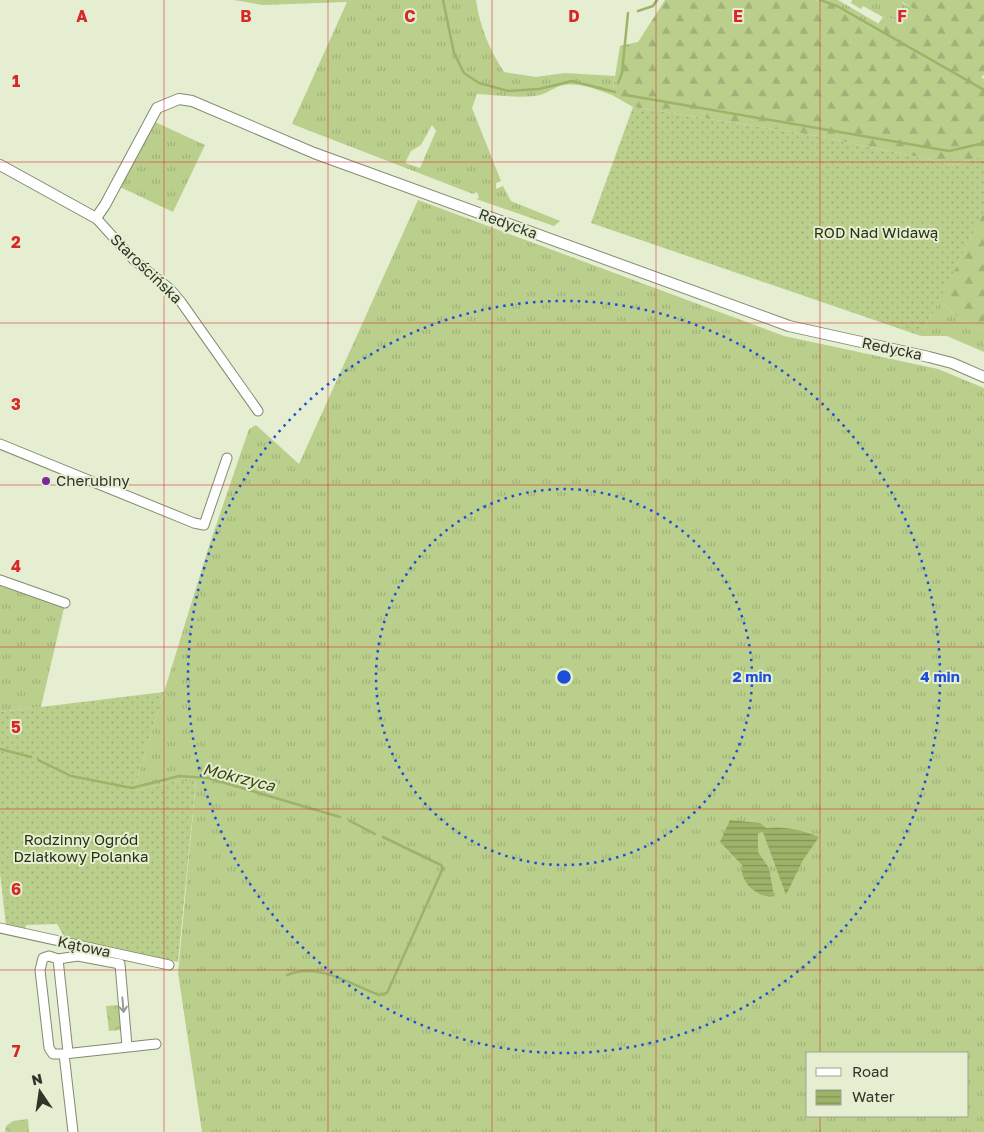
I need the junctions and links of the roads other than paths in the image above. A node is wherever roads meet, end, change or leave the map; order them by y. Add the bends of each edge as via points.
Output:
1 (0, 165) edge
2 (96, 218) junction
3 (984, 378) edge
4 (258, 411) dead end
5 (0, 444) edge
6 (227, 458) dead end
7 (0, 580) edge
8 (65, 603) dead end
9 (0, 928) edge
10 (58, 959) junction
11 (169, 965) dead end
12 (156, 1044) dead end
13 (127, 1046) junction
14 (66, 1053) junction
15 (73, 1132) edge

1 - 2 street, Starościńska
2 - 3 street, Redycka via 157,108 179,99 192,101 314,153 789,326 952,363
2 - 4 street, Starościńska via 134,260 181,302
5 - 6 street via 204,525
7 - 8 street
9 - 11 street, Kątowa
10 -> 13 street via 78,956 120,964
10 - 14 street
10 - 14 street via 43,958 40,970 49,1048 54,1054
12 - 13 street
13 - 14 street
14 - 15 street

